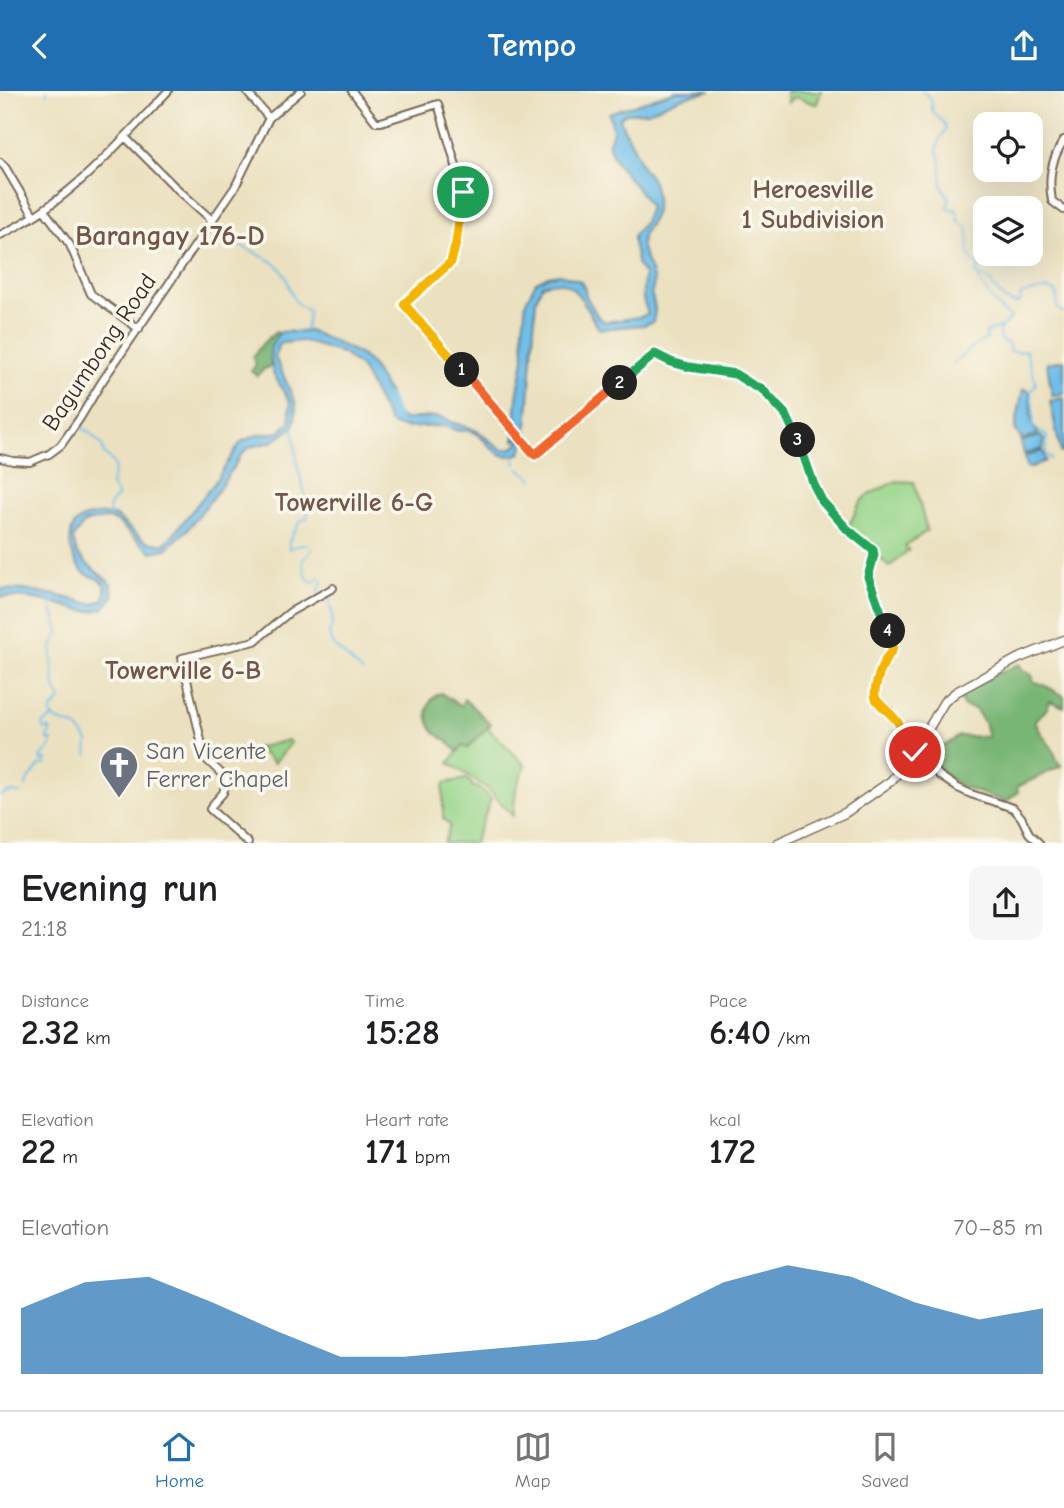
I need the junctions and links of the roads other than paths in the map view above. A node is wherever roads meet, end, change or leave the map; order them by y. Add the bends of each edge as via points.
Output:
1 (168, 91) edge
2 (246, 91) edge
3 (301, 91) edge
4 (352, 91) edge
5 (269, 118) junction
6 (125, 137) junction
7 (1064, 140) edge
8 (0, 162) edge
9 (1064, 209) edge
10 (44, 210) junction
11 (34, 216) junction
12 (213, 221) junction
13 (0, 235) edge
14 (139, 330) junction
15 (0, 458) edge
16 (333, 588) dead end
17 (1064, 640) edge
18 (915, 752) junction
19 (248, 843) edge
20 (778, 843) edge
21 (1039, 843) edge

1 - 6 street
2 - 5 street
3 - 5 street, Bagumbong Road
4 - 18 street via 375,121 381,122 438,104 463,186 456,243 448,265 404,304 535,455 655,354 689,367 735,374 765,391 786,415 822,501 873,550 868,577 893,644 875,695
5 - 12 street, Bagumbong Road
6 - 10 street via 75,188
6 - 12 street
7 - 9 street via 1053,160 1049,184 1052,201
8 - 11 street
10 - 11 street
10 - 14 street via 70,245 91,294
11 - 13 street
12 - 14 street, Bagumbong Road
14 - 15 street, Bagumbong Road via 58,447 30,462
16 - 19 street via 290,612 255,641 182,658 205,758 227,779 210,809
17 - 18 main road via 956,692 944,702
18 - 20 main road via 891,781 856,806
18 - 21 street via 958,788 1013,808

